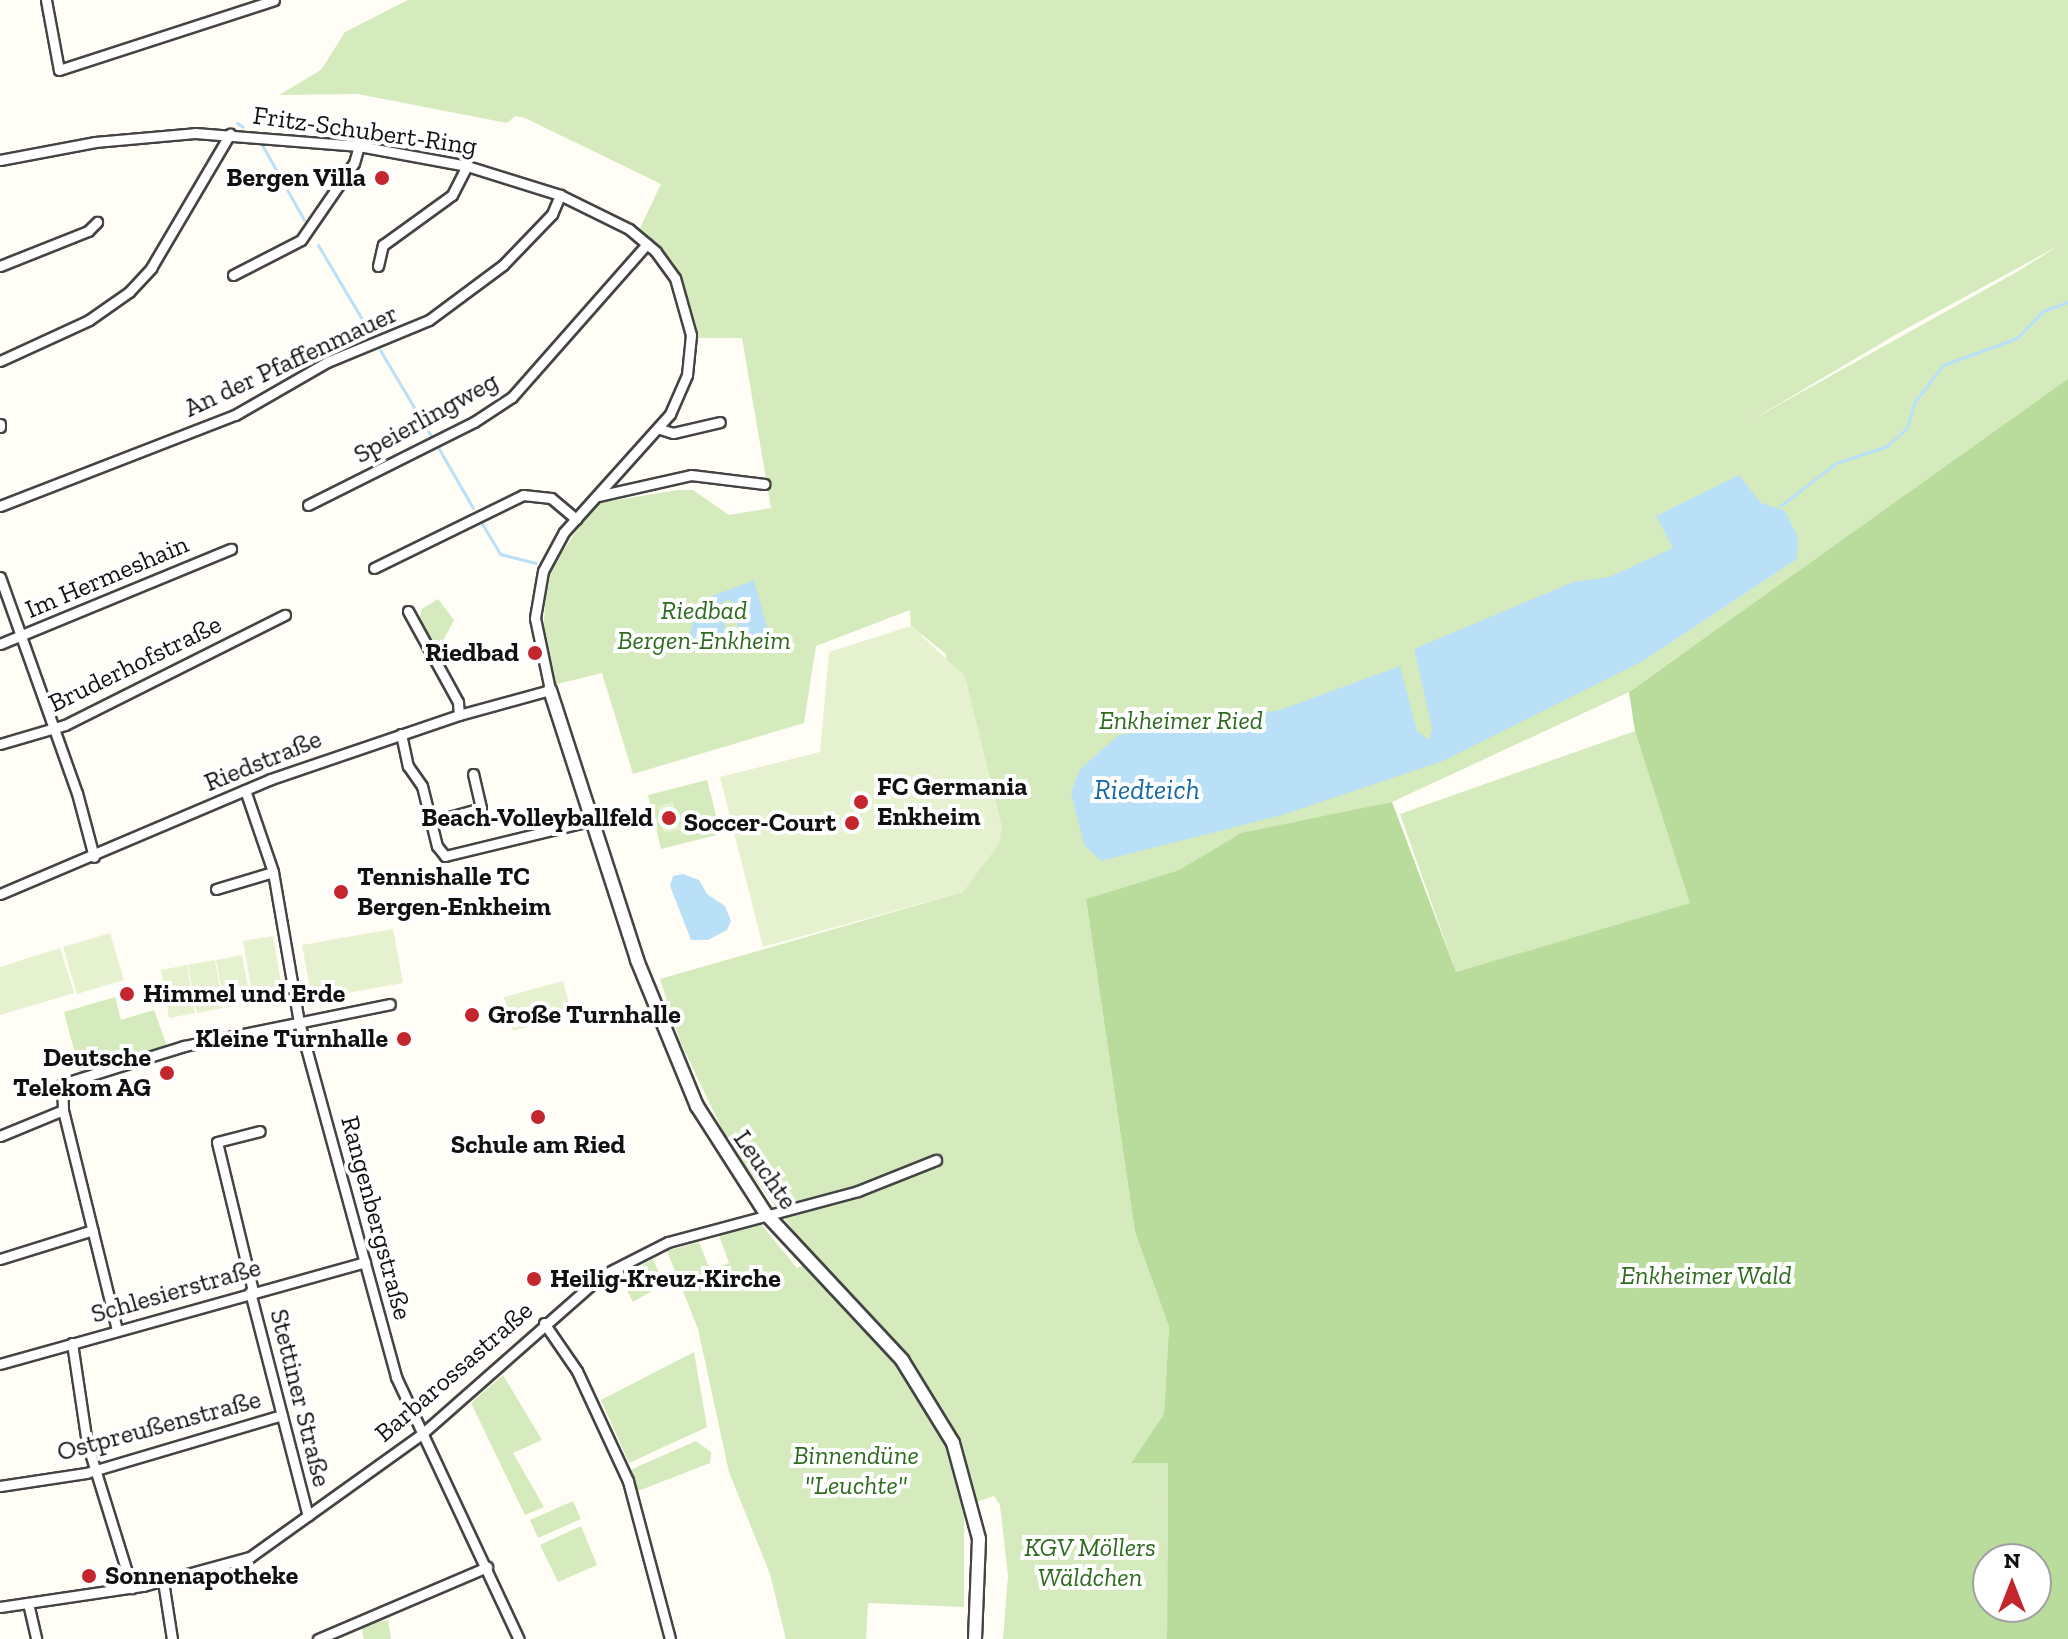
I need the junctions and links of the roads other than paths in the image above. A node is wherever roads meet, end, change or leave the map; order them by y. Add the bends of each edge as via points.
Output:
1 (46, 0) edge
2 (274, 0) edge
3 (230, 134) junction
4 (359, 146) junction
5 (0, 160) edge
6 (467, 166) junction
7 (560, 195) junction
8 (97, 222) dead end
9 (647, 244) junction
10 (0, 266) edge
11 (378, 266) dead end
12 (233, 275) dead end
13 (0, 361) edge
14 (720, 422) dead end
15 (660, 429) junction
16 (764, 484) dead end
17 (597, 496) junction
18 (308, 505) dead end
19 (0, 506) edge
20 (576, 519) junction
21 (231, 549) dead end
22 (374, 568) dead end
23 (0, 577) edge
24 (408, 611) dead end
25 (285, 615) dead end
26 (21, 638) junction
27 (0, 644) edge
28 (550, 690) junction
29 (459, 715) junction
30 (52, 729) junction
31 (401, 734) junction
32 (0, 744) edge
33 (473, 774) dead end
34 (245, 790) junction
35 (590, 821) junction
36 (431, 822) junction
37 (94, 857) junction
38 (273, 872) junction
39 (216, 889) dead end
40 (0, 894) edge
41 (390, 1004) dead end
42 (299, 1022) junction
43 (63, 1110) junction
44 (260, 1131) dead end
45 (0, 1136) edge
46 (936, 1160) dead end
47 (766, 1214) junction
48 (93, 1230) junction
49 (0, 1259) edge
50 (365, 1262) junction
51 (252, 1292) junction
52 (544, 1323) junction
53 (117, 1330) junction
54 (72, 1343) junction
55 (0, 1364) edge
56 (282, 1415) junction
57 (423, 1433) junction
58 (96, 1470) junction
59 (0, 1486) edge
60 (308, 1516) junction
61 (487, 1567) junction
62 (163, 1581) junction
63 (132, 1588) junction
64 (28, 1603) junction
65 (0, 1607) edge
66 (36, 1639) edge
67 (172, 1639) edge
68 (318, 1639) edge
69 (519, 1639) edge
70 (670, 1639) edge
71 (975, 1639) edge

1 - 2 street via 59,70
3 - 4 street, Fritz-Schubert-Ring
3 - 5 street, Fritz-Schubert-Ring via 160,135
3 - 13 street via 151,268 129,292 89,320
4 - 6 street, Fritz-Schubert-Ring
4 - 12 street via 354,163 301,240
6 - 7 street, Fritz-Schubert-Ring
6 - 11 street via 452,195 383,245
7 - 9 street, Fritz-Schubert-Ring via 614,220
7 - 19 street, An der Pfaffenmauer via 552,214 503,265 429,320 327,362 235,415
8 - 10 street via 88,231
9 - 15 street, Fritz-Schubert-Ring via 679,286 691,335 687,375
9 - 18 street, Speierlingweg via 512,397 474,422
14 - 15 street via 673,433
15 - 17 street, Fritz-Schubert-Ring
16 - 17 street via 691,475
17 - 20 street, Fritz-Schubert-Ring
20 - 22 street via 551,498 514,497
20 - 28 street, Fritz-Schubert-Ring via 552,550 536,594 536,638
21 - 26 street, Im Hermeshain
23 - 26 street
24 - 29 street via 458,702
25 - 30 street, Bruderhofstraße
26 - 27 street, Im Hermeshain
26 - 30 street
28 - 29 street, Riedstraße
28 - 35 street, Leuchte
29 - 31 street, Riedstraße
30 - 32 street, Bruderhofstraße
30 - 37 street
31 - 34 street, Riedstraße
31 - 36 street
33 - 36 street via 481,808
34 - 37 street, Riedstraße
34 - 38 street, Rangenbergstraße
35 - 36 street via 448,856 439,851
35 - 47 street, Leuchte via 685,1082
37 - 40 street, Riedstraße
38 - 39 street
38 - 42 street, Rangenbergstraße
41 - 42 street
42 - 43 street via 184,1046 67,1081 59,1088
42 - 50 street, Rangenbergstraße
43 - 45 street
43 - 48 street
44 - 51 street, Stettiner Straße via 217,1142
46 - 47 street, Barbarossastraße via 858,1191
47 - 52 street, Barbarossastraße via 657,1245 601,1276
47 - 71 street, Leuchte via 902,1360 944,1424 967,1481 979,1539
48 - 49 street
48 - 53 street
50 - 51 street, Schlesierstraße
50 - 57 street, Rangenbergstraße via 396,1377
51 - 53 street, Schlesierstraße
51 - 56 street, Stettiner Straße
52 - 57 street, Barbarossastraße
52 - 70 street via 577,1371 628,1481
53 - 54 street, Schlesierstraße
54 - 55 street, Schlesierstraße
54 - 58 street via 78,1405
56 - 58 street, Ostpreußenstraße
56 - 60 street, Stettiner Straße
57 - 60 street, Barbarossastraße
57 - 61 street, Rangenbergstraße
58 - 59 street, Ostpreußenstraße
58 - 63 street
60 - 62 street, Barbarossastraße via 246,1559
61 - 68 street
61 - 69 street, Rangenbergstraße
62 - 63 street, Barbarossastraße
62 - 67 street
63 - 64 street, Barbarossastraße
64 - 65 street, Barbarossastraße
64 - 66 street

